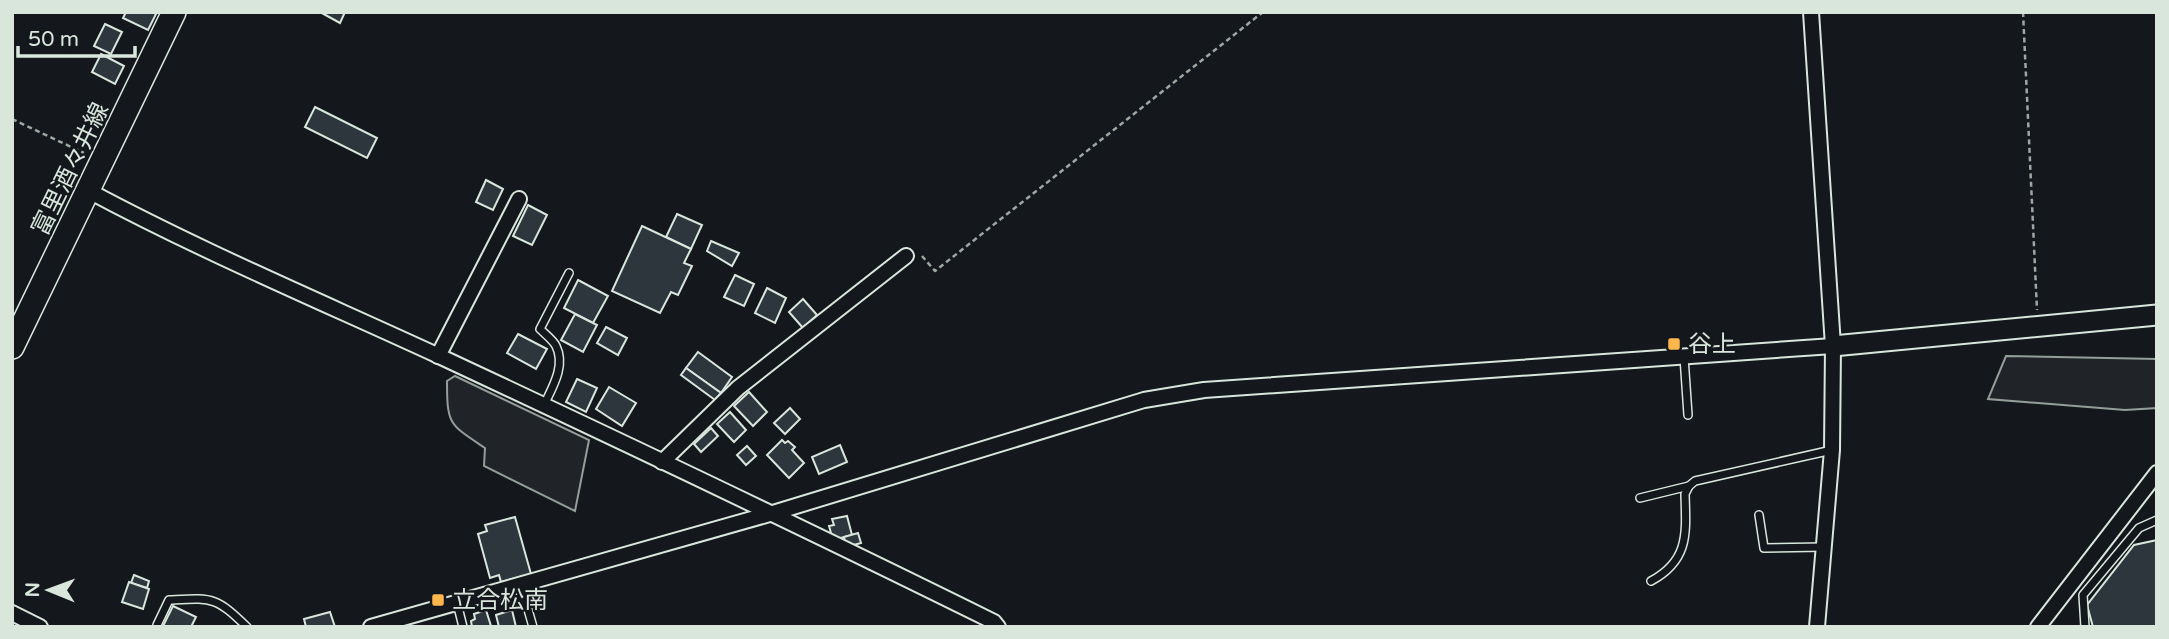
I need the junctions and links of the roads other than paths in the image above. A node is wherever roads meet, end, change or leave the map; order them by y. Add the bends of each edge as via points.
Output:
1 (174, 12) edge
2 (1811, 12) edge
3 (89, 191) junction
4 (519, 199) dead end
5 (906, 256) road end
6 (569, 273) dead end
7 (2157, 315) edge
8 (1833, 346) junction
9 (12, 348) edge
10 (438, 356) junction
11 (1684, 357) junction
12 (544, 406) junction
13 (1688, 415) dead end
14 (1832, 450) junction
15 (663, 462) junction
16 (2157, 473) edge
17 (1689, 486) junction
18 (1640, 498) dead end
19 (773, 513) junction
20 (1759, 515) dead end
21 (2157, 520) edge
22 (1824, 547) junction
23 (1651, 581) dead end
24 (522, 586) junction
25 (457, 603) junction
26 (12, 613) edge
27 (40, 627) edge
28 (159, 627) edge
29 (247, 627) edge
30 (371, 627) edge
31 (463, 627) edge
32 (533, 627) edge
33 (998, 627) edge
34 (1817, 627) edge
35 (2038, 627) edge
36 (2085, 627) edge

1 - 3 main road, 富里酒々井線
2 - 8 street
3 - 9 main road, 富里酒々井線
3 - 10 street via 245,269
4 - 10 street
5 - 15 street via 738,388
6 - 12 lane via 540,329 556,345 559,360 558,376
7 - 8 street
8 - 11 street
8 - 14 street
10 - 12 street
11 - 13 lane
11 - 19 street via 1204,390 1144,400
12 - 15 street
14 - 17 lane
14 - 22 street
15 - 19 street
16 - 35 street
17 - 18 lane
17 - 23 lane via 1683,548 1675,564
19 - 24 street
19 - 33 street
20 - 22 lane via 1764,548
21 - 36 lane via 2139,528 2082,595
22 - 34 street
24 - 25 street
24 - 32 lane
25 - 30 street
25 - 31 lane
26 - 27 street
28 - 29 lane via 169,600 206,598 223,604

